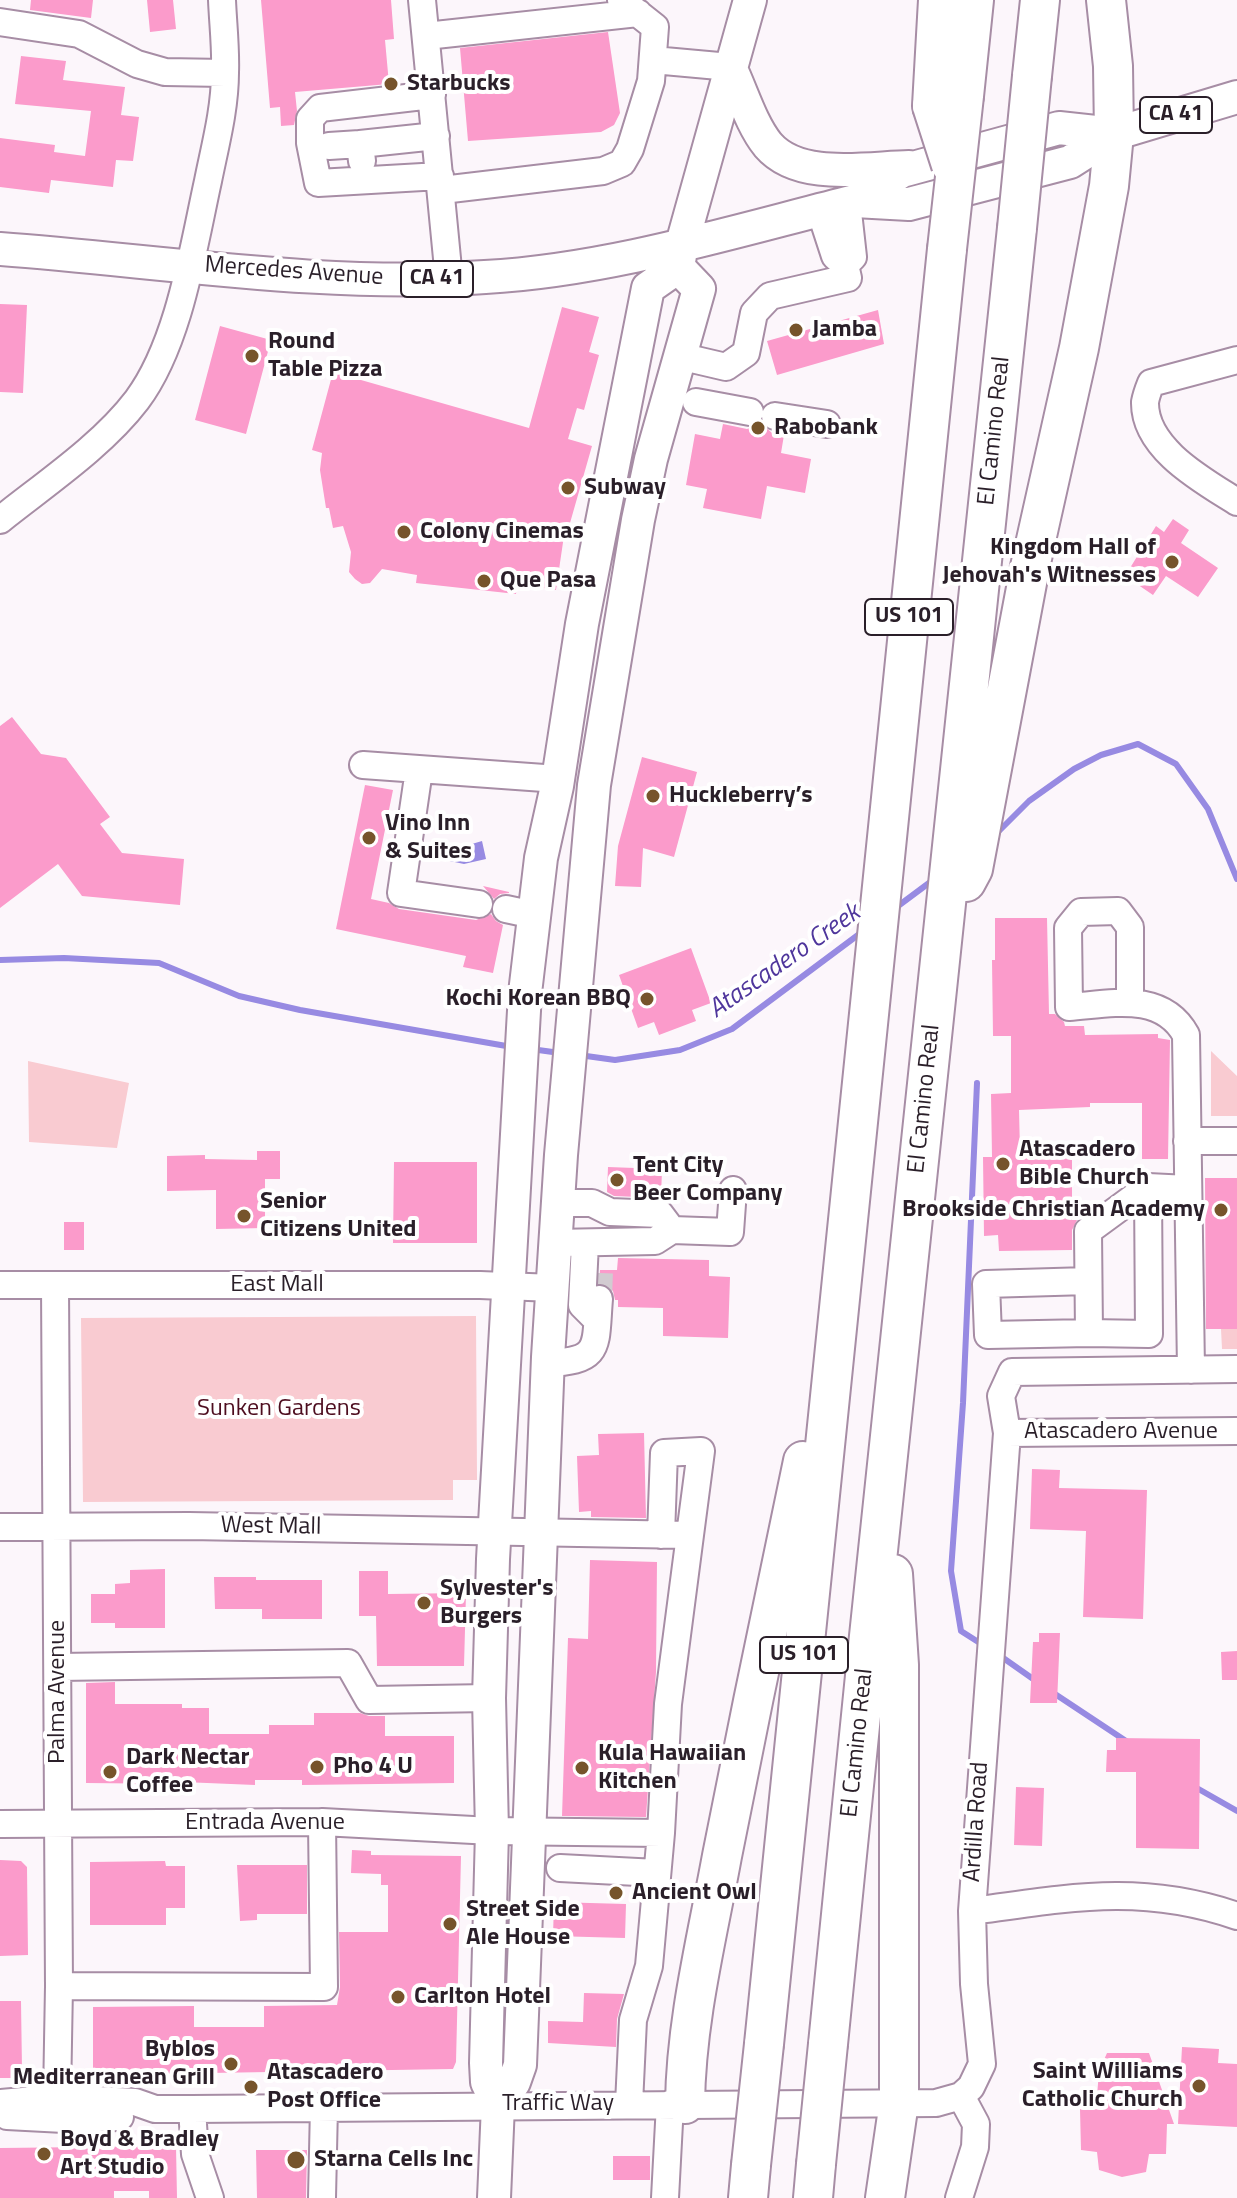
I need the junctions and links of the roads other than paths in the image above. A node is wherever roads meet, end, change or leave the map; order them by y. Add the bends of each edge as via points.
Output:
1 (222, 0) edge
2 (422, 0) edge
3 (750, 0) edge
4 (938, 0) edge
5 (974, 0) edge
6 (1040, 0) edge
7 (1106, 0) edge
8 (629, 7) edge
9 (0, 22) edge
10 (426, 36) junction
11 (653, 60) junction
12 (730, 67) junction
13 (225, 73) junction
14 (432, 95) junction
15 (1237, 97) edge
16 (948, 101) junction
17 (1114, 134) junction
18 (436, 136) junction
19 (360, 144) junction
20 (329, 146) dead end
21 (937, 173) junction
22 (364, 181) junction
23 (441, 183) junction
24 (841, 205) junction
25 (0, 249) edge
26 (680, 256) junction
27 (189, 265) junction
28 (449, 279) junction
29 (679, 356) junction
30 (1237, 360) edge
31 (696, 402) dead end
32 (827, 424) dead end
33 (1237, 502) edge
34 (0, 520) edge
35 (363, 765) dead end
36 (419, 770) junction
37 (558, 779) junction
38 (957, 868) junction
39 (479, 904) dead end
40 (1130, 1003) dead end
41 (1187, 1141) junction
42 (1237, 1141) edge
43 (1148, 1187) junction
44 (1188, 1189) junction
45 (733, 1190) dead end
46 (557, 1203) junction
47 (672, 1230) junction
48 (585, 1250) junction
49 (844, 1267) junction
50 (1088, 1281) junction
51 (0, 1285) edge
52 (55, 1285) junction
53 (508, 1286) junction
54 (553, 1288) junction
55 (1089, 1333) junction
56 (1149, 1334) junction
57 (1191, 1334) junction
58 (547, 1363) junction
59 (1237, 1369) edge
60 (1191, 1370) junction
61 (1237, 1431) edge
62 (1007, 1433) junction
63 (887, 1475) junction
64 (0, 1527) edge
65 (56, 1527) junction
66 (494, 1530) junction
67 (541, 1533) junction
68 (661, 1535) junction
69 (690, 1535) junction
70 (58, 1667) junction
71 (489, 1698) junction
72 (322, 1822) junction
73 (58, 1823) junction
74 (0, 1824) edge
75 (492, 1831) junction
76 (529, 1831) junction
77 (661, 1833) junction
78 (560, 1868) dead end
79 (657, 1873) junction
80 (972, 1911) junction
81 (1237, 1916) edge
82 (59, 1986) junction
83 (961, 2096) junction
84 (57, 2098) junction
85 (899, 2102) junction
86 (0, 2103) edge
87 (629, 2104) junction
88 (678, 2104) junction
89 (498, 2105) junction
90 (324, 2106) junction
91 (155, 2109) junction
92 (192, 2109) junction
93 (0, 2115) edge
94 (750, 2181) edge
95 (814, 2181) edge
96 (210, 2198) edge
97 (322, 2198) edge
98 (494, 2198) edge
99 (665, 2198) edge
100 (885, 2198) edge
101 (959, 2198) edge

1 - 13 street
2 - 10 street
3 - 12 main road
4 - 16 highway
5 - 16 highway, US 101
6 - 38 highway, El Camino Real / US 101, bridge
7 - 17 highway
8 - 10 street
8 - 11 street via 655,27
9 - 13 street via 79,34 165,72
10 - 14 street
11 - 12 street
11 - 23 street via 651,81 622,163 603,171
12 - 21 main road via 767,144 789,161 817,169
12 - 26 main road
13 - 27 street
14 - 18 street
14 - 22 street via 320,108 310,119 318,183
15 - 17 main road, CA 41 / CA 41
16 - 21 highway, US 101, bridge
17 - 21 main road, CA 41 / CA 41 via 1059,128
17 - 24 main road, CA 41 / CA 41 via 1070,162 909,204
17 - 38 highway via 1079,348 981,824
18 - 19 street
18 - 23 street
19 - 20 street
19 - 22 street
21 - 24 main road, CA 41 / CA 41 via 902,171
21 - 49 highway, US 101, bridge via 947,249
22 - 23 street
23 - 28 street
24 - 26 main road, CA 41 / CA 41
24 - 29 street via 835,256 845,265 848,278 770,296 754,313 746,353 726,367
25 - 27 main road, Mercedes Avenue / CA 41
26 - 28 main road, Mercedes Avenue / CA 41
26 - 29 main road via 699,289
26 - 37 main road via 648,288 582,624
27 - 28 main road, Mercedes Avenue / CA 41 via 369,280
27 - 34 street via 167,345 137,400 99,439
29 - 46 main road via 638,520 603,721
30 - 33 street via 1151,383 1145,402 1162,446 1183,468
31 - 32 street
35 - 36 street
36 - 37 street
36 - 39 street via 401,893
37 - 53 main road via 541,858 520,912 522,1048
38 - 63 highway, El Camino Real / US 101 via 942,929
40 - 41 street via 1169,1013 1186,1035
41 - 42 street
41 - 44 street
43 - 44 street
43 - 50 street via 1088,1231
43 - 56 street
44 - 57 street
45 - 47 street via 730,1232
46 - 47 street via 660,1214
46 - 48 main road
47 - 48 street via 655,1241
48 - 54 main road
48 - 58 street via 582,1305 598,1310 595,1344 577,1362
49 - 88 highway via 718,1881
49 - 94 highway, US 101, bridge
50 - 55 street
50 - 55 street via 986,1284 988,1335
51 - 52 street, East Mall
52 - 53 street, East Mall
52 - 65 street, Palma Avenue
53 - 54 street, East Mall
53 - 66 main road
54 - 58 main road
55 - 56 street
56 - 57 street
57 - 60 street
58 - 67 main road
59 - 60 street, Atascadero Avenue
60 - 62 street, Atascadero Avenue via 1012,1372 1001,1396
61 - 62 street, Atascadero Avenue
62 - 80 street, Ardilla Road
63 - 85 highway via 899,1665
63 - 95 highway, El Camino Real / US 101, bridge
64 - 65 street, West Mall
65 - 66 street, West Mall
65 - 70 street, Palma Avenue
66 - 67 street, West Mall
66 - 71 main road
67 - 68 street, West Mall
67 - 76 main road
68 - 69 street, West Mall
68 - 69 street via 664,1453 701,1451
69 - 77 street via 668,1704
70 - 71 street via 348,1663 369,1700
70 - 73 street, Palma Avenue
71 - 75 main road
72 - 73 street, Entrada Avenue
72 - 75 street, Entrada Avenue
72 - 82 street via 324,1987
73 - 74 street, Entrada Avenue
73 - 82 street, Palma Avenue
75 - 76 street, Entrada Avenue
75 - 89 main road via 487,2082
76 - 77 street, Entrada Avenue
76 - 89 main road via 520,2065
77 - 79 street
78 - 79 street
79 - 87 street via 649,1966 633,2020
80 - 81 street via 1117,1895 1190,1903
80 - 83 street, Ardilla Road via 982,2064
82 - 84 street, Palma Avenue
83 - 85 street, Traffic Way via 936,2103
83 - 101 street via 976,2124 975,2147
84 - 86 street, Traffic Way
84 - 91 street, Traffic Way via 135,2102
85 - 88 street, Traffic Way
85 - 100 highway
87 - 88 street, Traffic Way
87 - 89 street, Traffic Way
88 - 99 street
89 - 90 street, Traffic Way
89 - 98 main road
90 - 92 street, Traffic Way
90 - 97 street
91 - 92 street, Traffic Way
91 - 93 street, Traffic Way via 137,2116 64,2119
92 - 96 street via 195,2154

